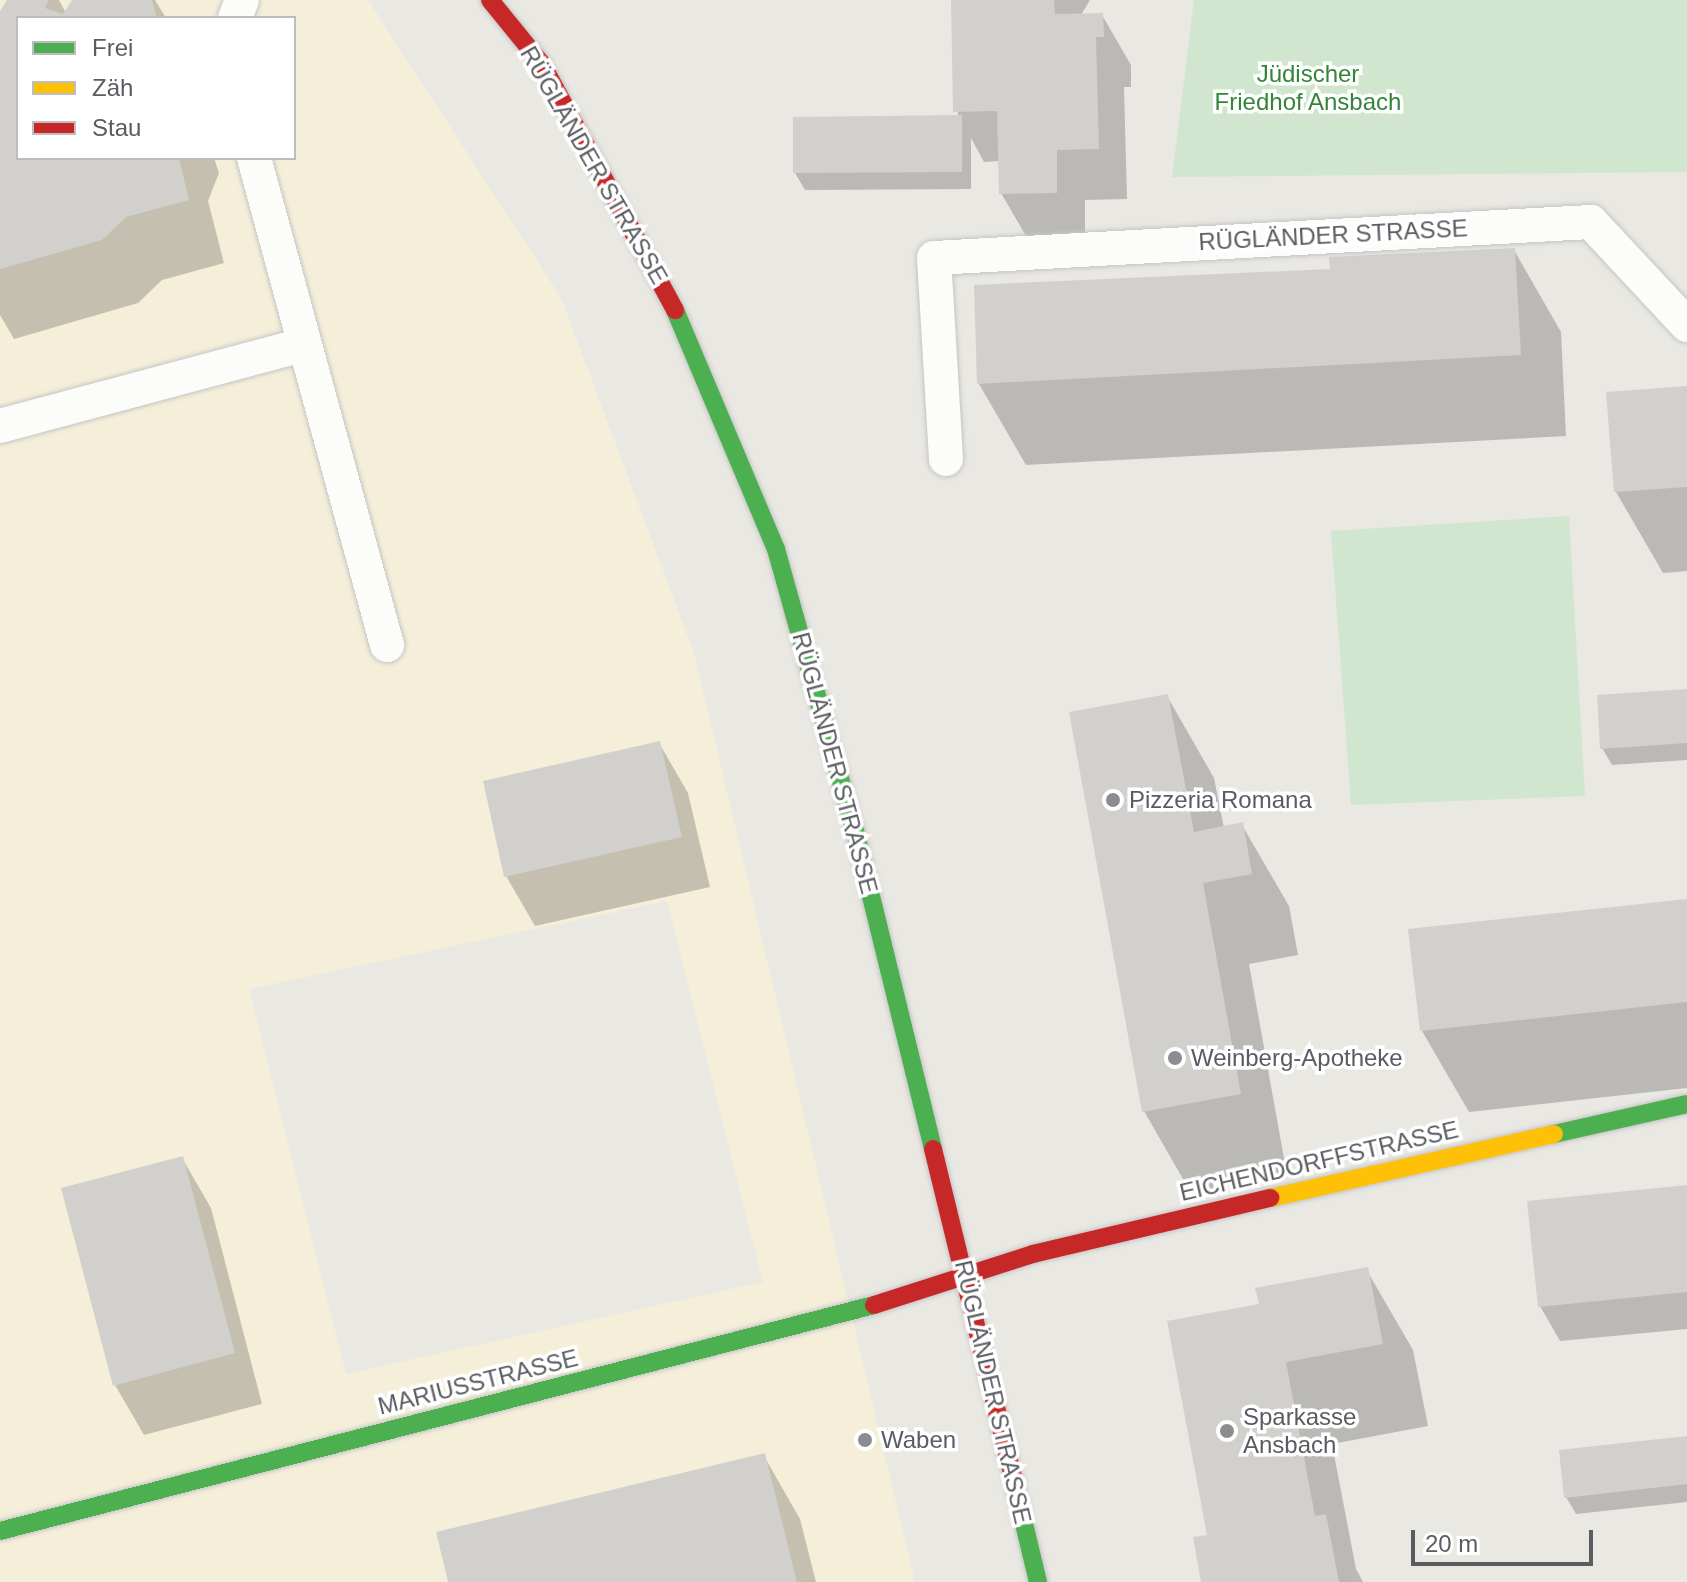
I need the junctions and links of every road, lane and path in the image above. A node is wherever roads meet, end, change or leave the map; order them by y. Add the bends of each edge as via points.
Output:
1 (490, 0) edge
2 (255, 160) edge
3 (1687, 325) edge
4 (303, 345) junction
5 (6, 419) edge
6 (946, 459) dead end
7 (387, 645) dead end
8 (1687, 1104) edge
9 (966, 1278) junction
10 (0, 1531) edge
11 (1038, 1582) edge

1 - 9 street, RÜGLÄNDER STRASSE via 542,64 673,304 776,549 855,831
2 - 4 lane
3 - 6 lane, RÜGLÄNDER STRASSE via 1591,222 934,258
4 - 5 lane
4 - 7 lane
8 - 9 street, EICHENDORFFSTRASSE via 1364,1173 1033,1254
9 - 10 street, MARIUSSTRASSE via 820,1322 323,1444
9 - 11 street, RÜGLÄNDER STRASSE

